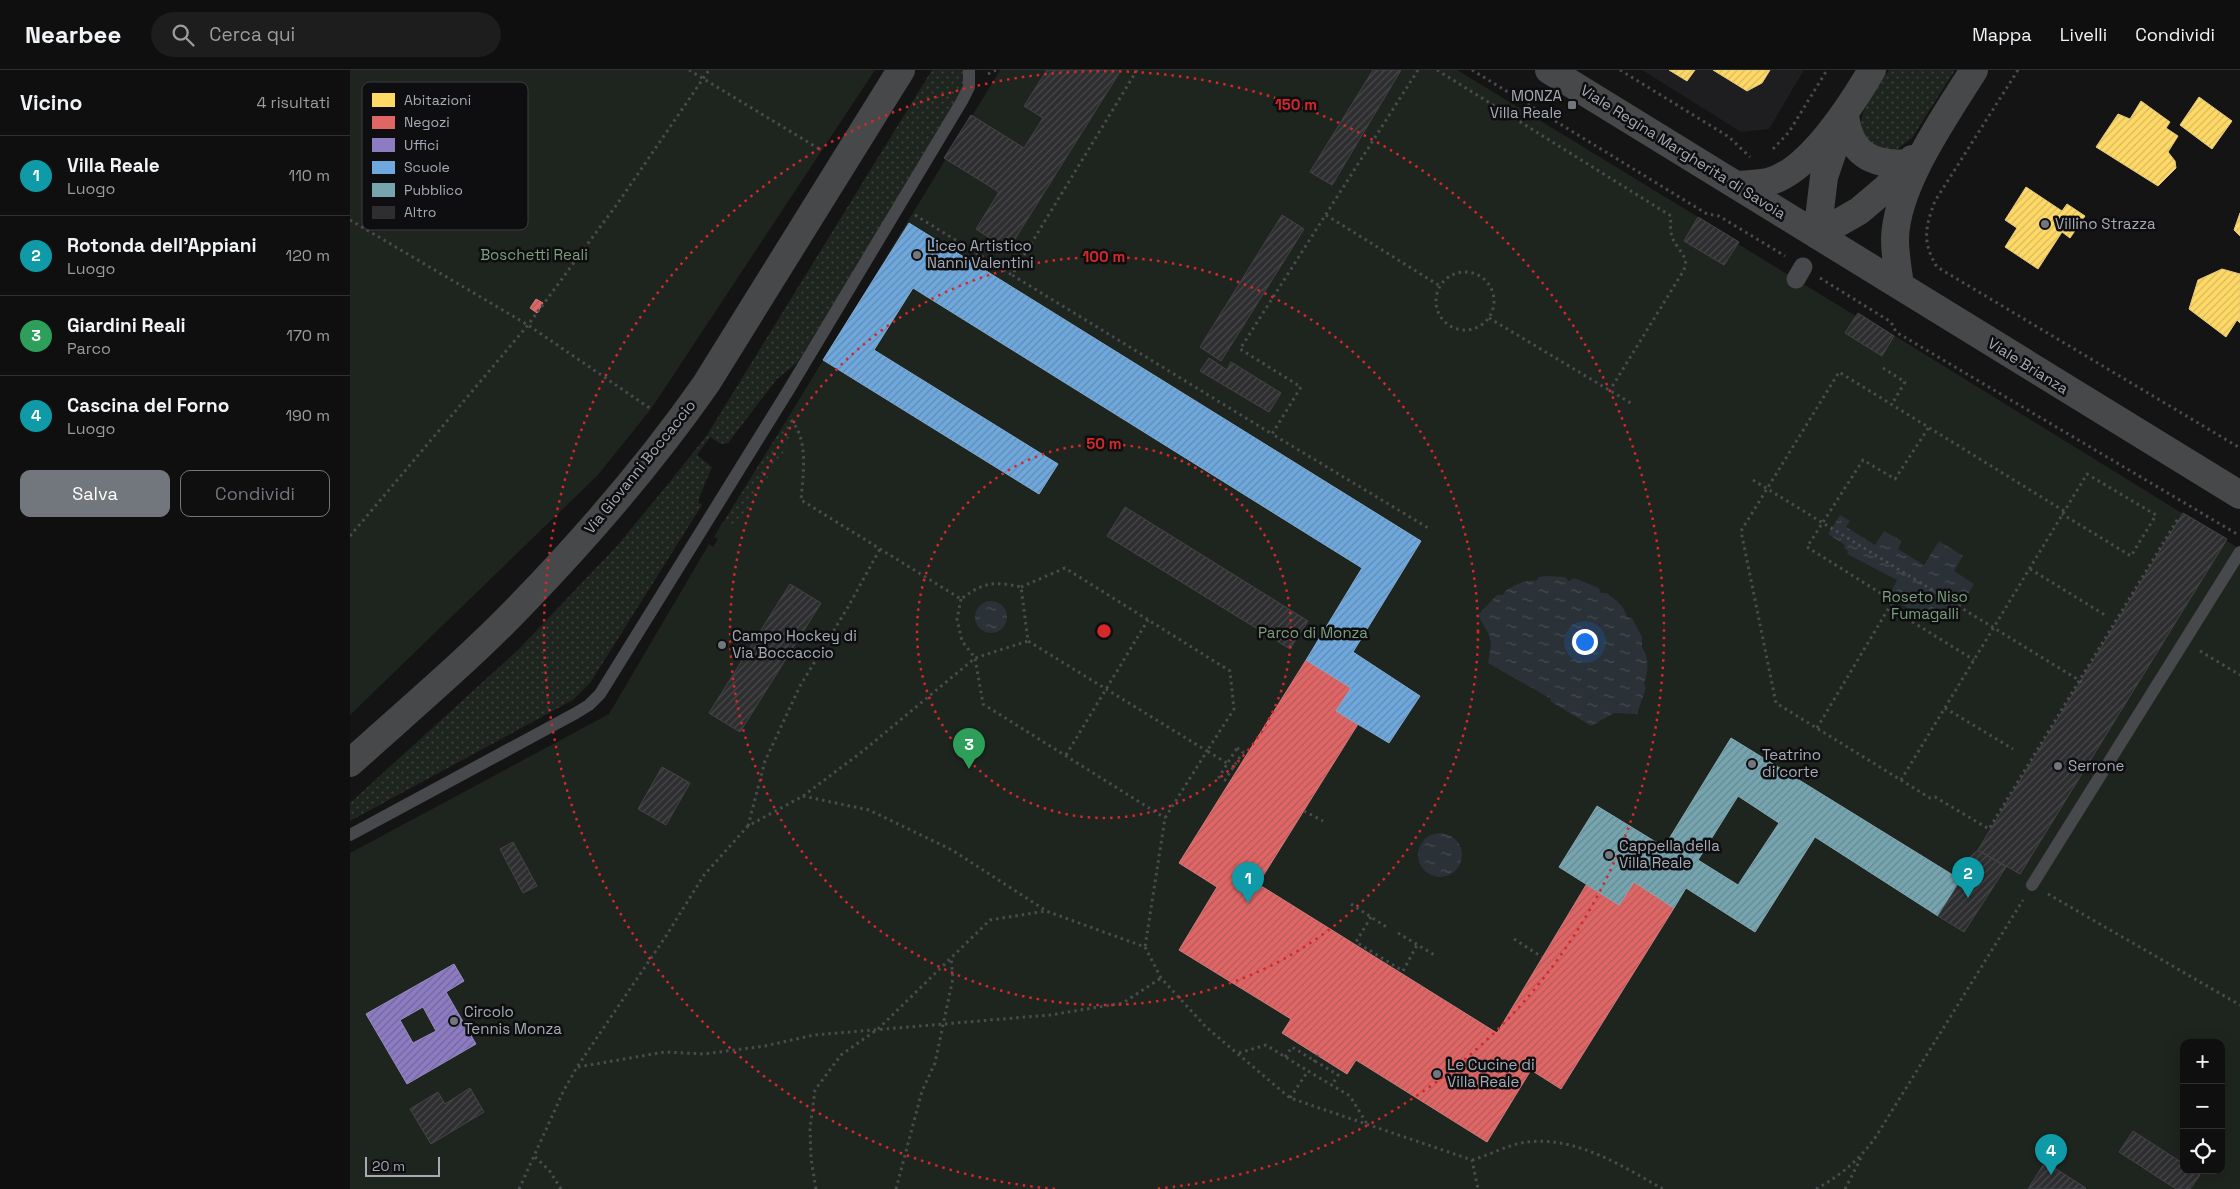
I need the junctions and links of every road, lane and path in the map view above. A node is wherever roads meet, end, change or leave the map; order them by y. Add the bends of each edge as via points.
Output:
1 (689, 70) edge
2 (709, 70) edge
3 (900, 70) edge
4 (970, 70) edge
5 (996, 70) edge
6 (1137, 70) edge
7 (1418, 70) edge
8 (1437, 70) edge
9 (1472, 70) edge
10 (1549, 70) edge
11 (1620, 70) edge
12 (1827, 70) edge
13 (1872, 70) edge
14 (1974, 70) edge
15 (2018, 70) edge
16 (986, 75) dead end
17 (704, 79) junction
18 (1845, 115) junction
19 (1930, 141) junction
20 (1772, 150) dead end
21 (1755, 159) dead end
22 (843, 163) junction
23 (1908, 163) junction
24 (1738, 185) junction
25 (899, 206) junction
26 (1326, 215) junction
27 (350, 220) edge
28 (362, 227) edge
29 (367, 230) edge
30 (1817, 235) junction
31 (1012, 275) junction
32 (1440, 286) junction
33 (1900, 286) junction
34 (1489, 318) junction
35 (528, 326) junction
36 (1883, 368) dead end
37 (1610, 390) junction
38 (1892, 404) junction
39 (1634, 405) dead end
40 (651, 409) dead end
41 (776, 409) junction
42 (1929, 427) junction
43 (1272, 434) junction
44 (2240, 448) edge
45 (1753, 480) dead end
46 (1767, 488) junction
47 (2240, 495) edge
48 (2063, 512) junction
49 (2179, 517) dead end
50 (1823, 522) junction
51 (1430, 529) dead end
52 (2240, 535) edge
53 (350, 536) edge
54 (880, 549) junction
55 (2240, 552) edge
56 (2030, 569) junction
57 (1021, 586) junction
58 (961, 599) junction
59 (1889, 608) junction
60 (2105, 615) dead end
61 (1148, 620) junction
62 (1994, 628) junction
63 (1028, 641) junction
64 (2183, 642) junction
65 (975, 658) junction
66 (1974, 660) junction
67 (2240, 676) edge
68 (2081, 681) junction
69 (1105, 689) junction
70 (1945, 708) junction
71 (1817, 728) junction
72 (2012, 749) dead end
73 (1207, 751) junction
74 (1066, 755) junction
75 (1228, 763) junction
76 (350, 764) edge
77 (1233, 766) junction
78 (1238, 769) dead end
79 (1901, 780) junction
80 (803, 796) junction
81 (1304, 811) dead end
82 (1165, 818) junction
83 (1323, 821) dead end
84 (748, 826) junction
85 (350, 835) edge
86 (2032, 885) junction
87 (1351, 904) dead end
88 (1046, 910) junction
89 (1371, 916) junction
90 (1388, 928) dead end
91 (1398, 933) dead end
92 (1514, 939) dead end
93 (1417, 945) junction
94 (1145, 947) junction
95 (1436, 956) dead end
96 (1542, 957) dead end
97 (951, 958) junction
98 (1161, 978) junction
99 (2240, 1005) edge
100 (943, 1023) junction
101 (878, 1029) junction
102 (1238, 1053) junction
103 (1318, 1055) dead end
104 (1285, 1057) junction
105 (1314, 1062) junction
106 (577, 1067) junction
107 (1308, 1071) junction
108 (1332, 1085) junction
109 (1290, 1098) junction
110 (1368, 1124) junction
111 (1863, 1155) junction
112 (535, 1157) junction
113 (1472, 1160) junction
114 (519, 1189) edge
115 (561, 1189) edge
116 (816, 1189) edge
117 (896, 1189) edge
118 (1478, 1189) edge
119 (1663, 1189) edge
120 (1816, 1189) edge
121 (1845, 1189) edge

1 - 17 path
2 - 17 path
3 - 22 main road, Via Giovanni Boccaccio
4 - 25 lane via 969,87 962,101
5 - 16 path
6 - 31 path
7 - 26 path
8 - 37 path via 1671,216 1669,233 1686,260 1684,270
9 - 52 path via 1707,214 1719,216 1799,273 1891,322 1896,332
10 - 24 main road, Viale Regina Margherita di Savoia
11 - 21 path via 1729,137 1746,155
12 - 20 path via 1789,132
13 - 18 main road
14 - 19 main road
15 - 44 path via 1935,201 1925,239 1937,267
17 - 22 path
17 - 35 path
18 - 23 main road via 1847,132 1863,153 1886,165
18 - 24 main road via 1789,173 1770,182
18 - 30 main road via 1824,178
19 - 23 main road
19 - 33 main road via 1905,194 1898,219 1895,240
22 - 76 main road, Via Giovanni Boccaccio via 706,384 612,506 518,608
23 - 30 main road via 1859,211
24 - 30 main road, Viale Regina Margherita di Savoia
25 - 31 path
25 - 41 lane
26 - 32 path
26 - 43 path via 1240,349 1301,387
27 - 28 path
29 - 35 path
30 - 33 main road, Viale Brianza
31 - 43 path
32 - 34 path via 1436,296 1438,311 1445,323 1454,329 1474,330
32 - 34 path via 1446,279 1463,272 1481,276 1492,291 1493,309
33 - 47 main road, Viale Brianza
34 - 37 path
35 - 40 path
35 - 53 path
36 - 38 path via 1905,382
37 - 39 path
38 - 42 path
38 - 46 path via 1839,372
41 - 54 path via 788,417 799,434 803,466 801,500
41 - 85 lane via 600,694 589,705
42 - 48 path
42 - 50 path via 1895,480 1863,460
43 - 51 path
45 - 46 path
46 - 50 path
46 - 71 path via 1741,531 1776,702
48 - 48 path via 2087,474 2156,515 2131,556
48 - 56 path
49 - 68 path
50 - 59 path via 1807,547 1893,602
50 - 62 path
54 - 58 path
54 - 84 path via 800,686 765,761
55 - 64 lane
56 - 60 path
56 - 62 path
57 - 58 path via 1001,583 977,587
57 - 61 path via 1065,568
57 - 63 path
58 - 65 path via 957,619 962,641
59 - 66 path
59 - 71 path
61 - 69 path
61 - 73 path via 1230,672 1234,709
62 - 66 path
62 - 68 path
63 - 65 path
63 - 69 path
64 - 67 path
64 - 86 lane
65 - 74 path via 983,704
65 - 80 path
66 - 70 path
68 - 79 path via 1988,829
69 - 73 path
69 - 74 path
70 - 72 path
70 - 79 path
71 - 79 path
73 - 75 path
73 - 82 path
74 - 82 path
75 - 77 path via 1219,777 1225,780
75 - 77 path via 1237,748 1243,752
77 - 78 path
80 - 84 path
80 - 88 path via 869,810 952,850
81 - 83 path
82 - 94 path
84 - 106 path via 704,875
86 - 99 path
86 - 111 path
87 - 89 path
88 - 94 path
88 - 97 path via 990,920
89 - 90 path
89 - 93 path via 1356,942 1377,957 1403,971
91 - 93 path
92 - 96 path
93 - 95 path
94 - 98 path
97 - 100 path via 953,978
97 - 101 path
98 - 100 path via 1122,1003 1050,1015
98 - 102 path via 1206,1027
100 - 101 path
100 - 117 path via 935,1063 922,1091
101 - 106 path via 814,1035 704,1054 665,1052
101 - 116 path via 841,1055 815,1090 810,1128
102 - 104 path via 1266,1045
102 - 109 path
103 - 105 path
104 - 105 path via 1292,1047
104 - 107 path
105 - 108 path via 1338,1075
106 - 112 path via 562,1092
107 - 108 path
107 - 109 path
108 - 110 path via 1350,1096
109 - 110 path
110 - 113 path
111 - 120 path
111 - 121 path
112 - 114 path
112 - 115 path via 549,1170
113 - 118 path
113 - 119 path via 1526,1142 1553,1143 1611,1160

